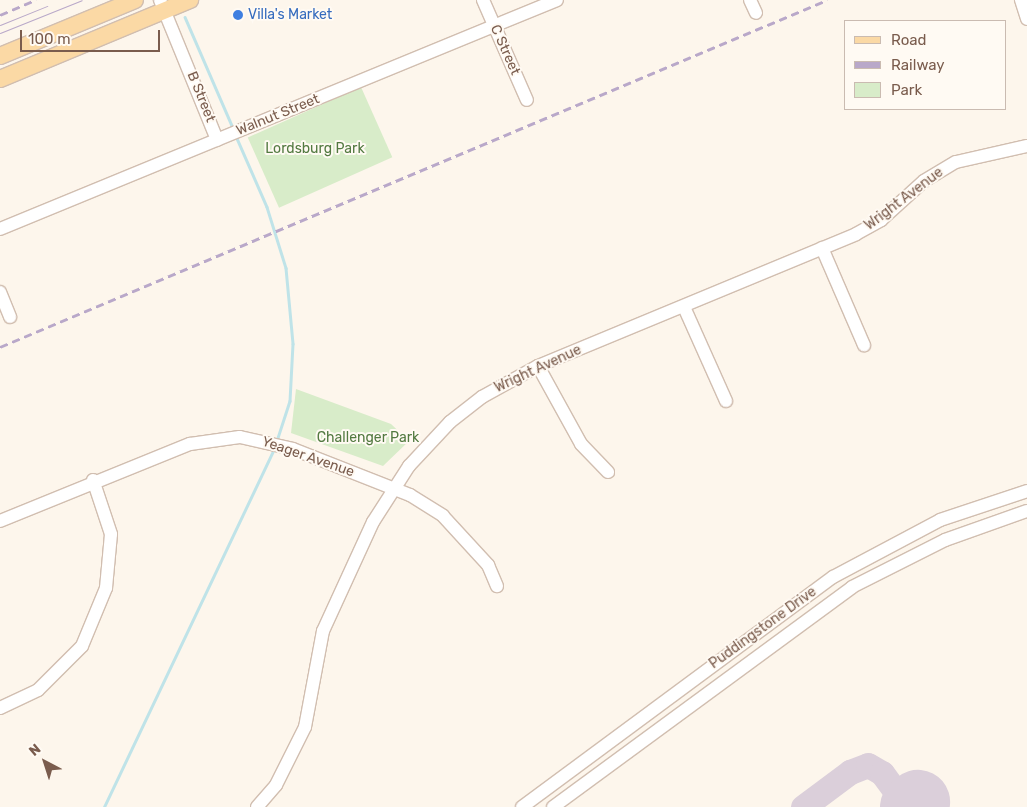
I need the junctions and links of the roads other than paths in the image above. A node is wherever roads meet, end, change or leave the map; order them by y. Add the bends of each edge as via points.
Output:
1 (135, 0) edge
2 (190, 0) edge
3 (483, 0) edge
4 (557, 0) edge
5 (750, 0) edge
6 (1021, 0) edge
7 (163, 5) edge
8 (756, 13) dead end
9 (1027, 19) edge
10 (494, 27) junction
11 (16, 49) junction
12 (0, 56) edge
13 (0, 60) edge
14 (0, 79) edge
15 (526, 100) dead end
16 (222, 138) junction
17 (1027, 146) edge
18 (0, 229) edge
19 (822, 248) junction
20 (0, 292) edge
21 (684, 307) junction
22 (10, 317) dead end
23 (864, 345) dead end
24 (538, 366) junction
25 (726, 401) dead end
26 (608, 472) dead end
27 (93, 480) junction
28 (392, 487) junction
29 (1027, 491) edge
30 (1027, 511) edge
31 (0, 521) edge
32 (498, 586) dead end
33 (0, 708) edge
34 (257, 807) edge
35 (522, 807) edge
36 (553, 807) edge

1 - 11 main road
2 - 7 main road
3 - 10 street, C Street
4 - 10 street, Walnut Street
5 - 8 street
6 - 9 street
7 - 14 main road
7 - 16 street, B Street
10 - 15 street, C Street
10 - 16 street, Walnut Street
11 - 12 main road
11 - 13 main road
16 - 18 street, Walnut Street
17 - 19 street, Wright Avenue via 956,162 924,180 881,220
19 - 21 street, Wright Avenue
19 - 23 street
20 - 22 street
21 - 24 street, Wright Avenue
21 - 25 street
24 - 26 street via 582,444
24 - 28 street, Wright Avenue via 482,397 450,422
27 - 28 street, Yeager Avenue via 190,444 240,437 266,440
27 - 31 street, Yeager Avenue
27 - 33 street via 111,534 103,596 82,646 38,690
28 - 32 street, Yeager Avenue via 443,516 488,565
28 - 34 street, Wright Avenue via 323,631 306,727 276,785
29 - 35 street, Puddingstone Drive via 940,520 833,576
30 - 36 street, Puddingstone Drive via 946,540 852,587

